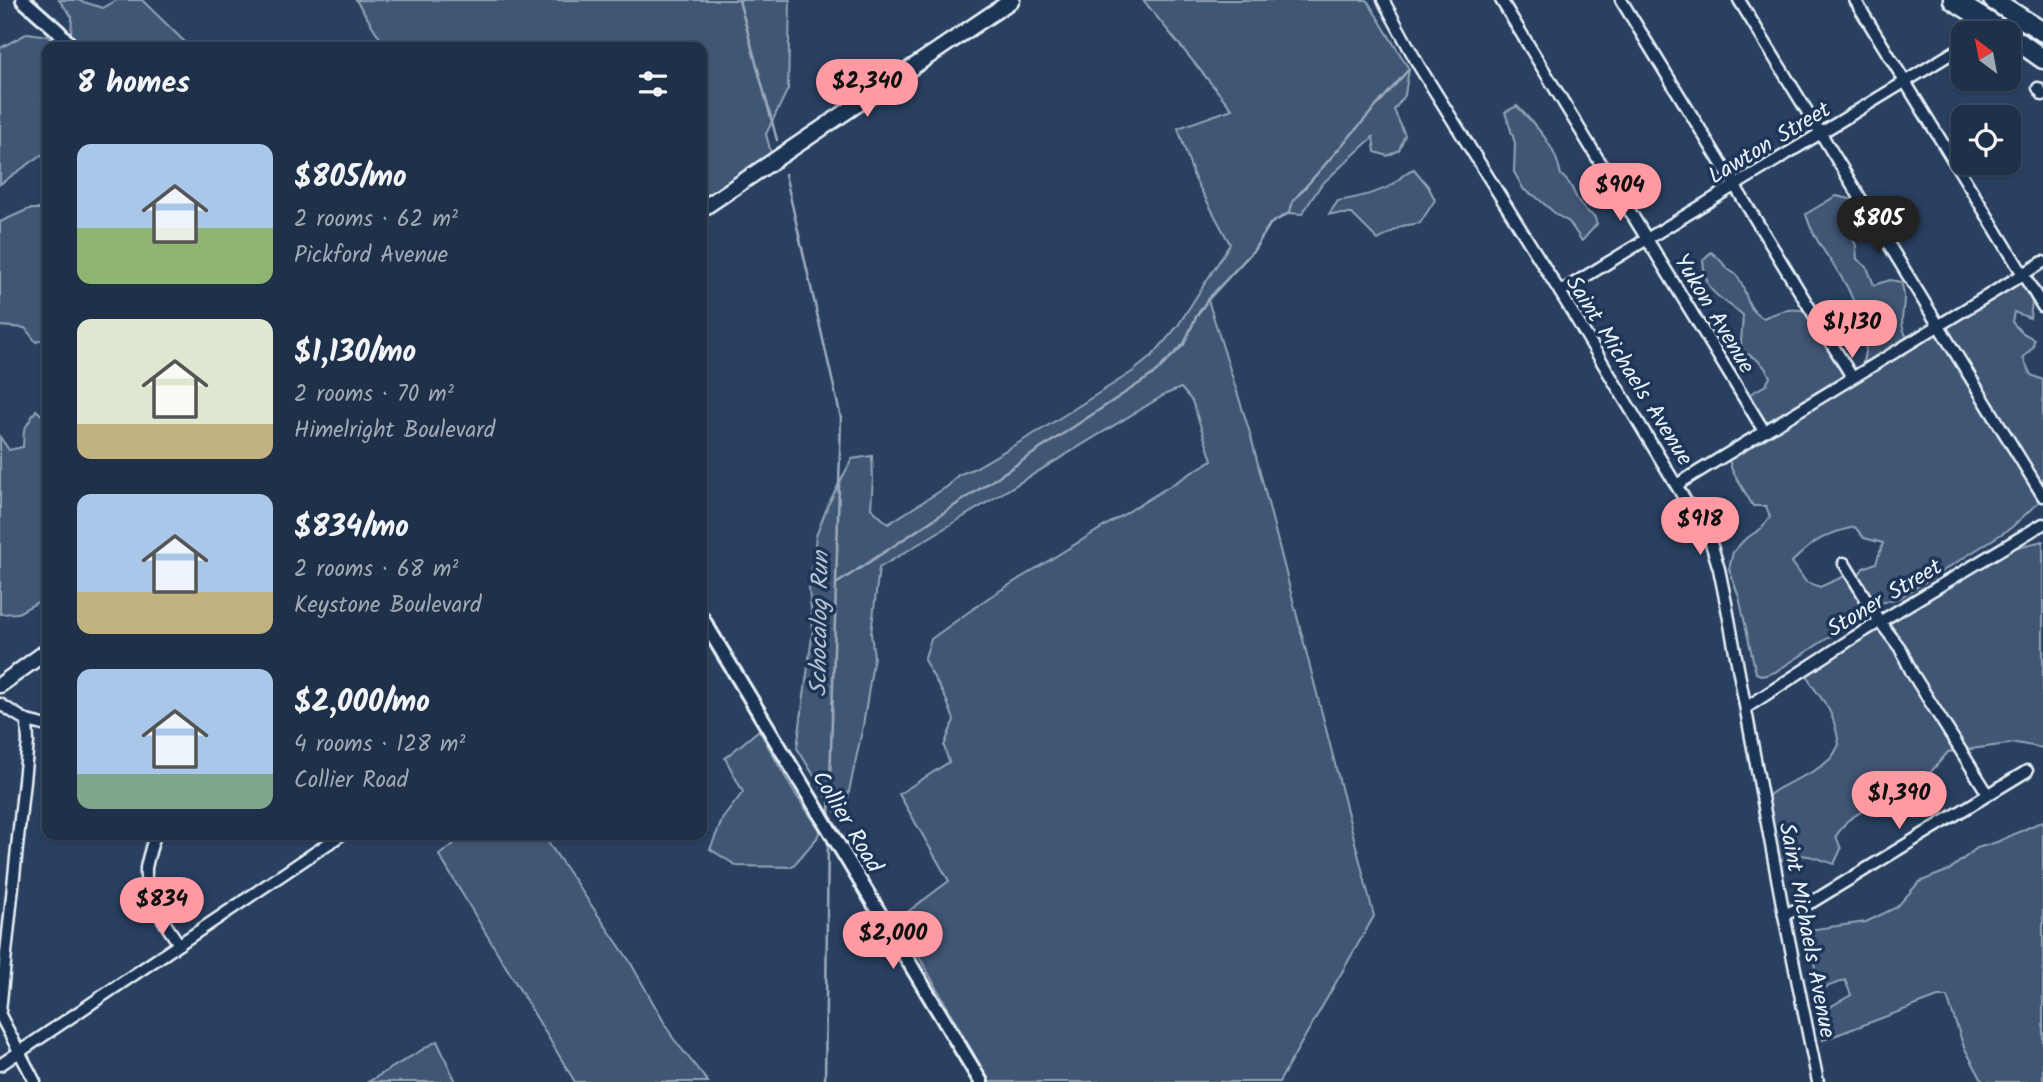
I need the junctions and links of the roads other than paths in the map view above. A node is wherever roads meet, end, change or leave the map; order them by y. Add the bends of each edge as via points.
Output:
1 (23, 0) edge
2 (1012, 0) edge
3 (1383, 0) edge
4 (1501, 0) edge
5 (1621, 0) edge
6 (1739, 0) edge
7 (1855, 0) edge
8 (1953, 0) edge
9 (1993, 0) edge
10 (1987, 21) edge
11 (2043, 32) edge
12 (67, 42) edge
13 (2021, 43) edge
14 (1951, 54) edge
15 (2043, 59) edge
16 (1905, 81) junction
17 (1821, 133) junction
18 (1734, 185) junction
19 (707, 206) edge
20 (1648, 238) junction
21 (2043, 262) edge
22 (2024, 274) junction
23 (1560, 292) junction
24 (2043, 307) edge
25 (1939, 326) junction
26 (1852, 377) junction
27 (1765, 431) junction
28 (1678, 484) junction
29 (2043, 496) edge
30 (2043, 524) edge
31 (1844, 563) dead end
32 (1880, 622) junction
33 (707, 626) edge
34 (42, 656) edge
35 (0, 685) edge
36 (0, 704) edge
37 (1746, 706) junction
38 (27, 721) junction
39 (42, 725) edge
40 (2027, 771) dead end
41 (1988, 794) junction
42 (154, 840) edge
43 (334, 840) edge
44 (1784, 915) junction
45 (179, 944) junction
46 (0, 1013) edge
47 (19, 1052) junction
48 (0, 1065) edge
49 (35, 1082) edge
50 (981, 1082) edge
51 (1818, 1082) edge

1 - 12 street
2 - 19 main road
3 - 23 street, Saint Michaels Avenue
4 - 20 street, Yukon Avenue
5 - 18 street
6 - 17 street
7 - 16 street
8 - 10 highway
9 - 11 highway
13 - 15 highway
14 - 16 street, Lawton Street
16 - 17 street, Lawton Street
16 - 22 street
17 - 18 street, Lawton Street
17 - 25 street
18 - 20 street, Lawton Street
18 - 26 street
20 - 23 street, Lawton Street
20 - 27 street, Yukon Avenue
21 - 22 street
22 - 24 street
22 - 25 street
23 - 28 street, Saint Michaels Avenue
25 - 26 street
25 - 29 street
26 - 27 street
27 - 28 street
28 - 37 street, Saint Michaels Avenue via 1716,556
30 - 32 street, Stoner Street
31 - 32 street
32 - 37 street, Stoner Street
32 - 41 street
33 - 50 street, Collier Road
34 - 35 main road
36 - 38 street
37 - 44 street, Saint Michaels Avenue
38 - 39 street
38 - 46 street
40 - 41 street
41 - 44 street
42 - 45 street via 146,870 148,885
43 - 45 street
44 - 51 street, Saint Michaels Avenue
45 - 47 street
46 - 47 street
47 - 48 street
47 - 49 street

